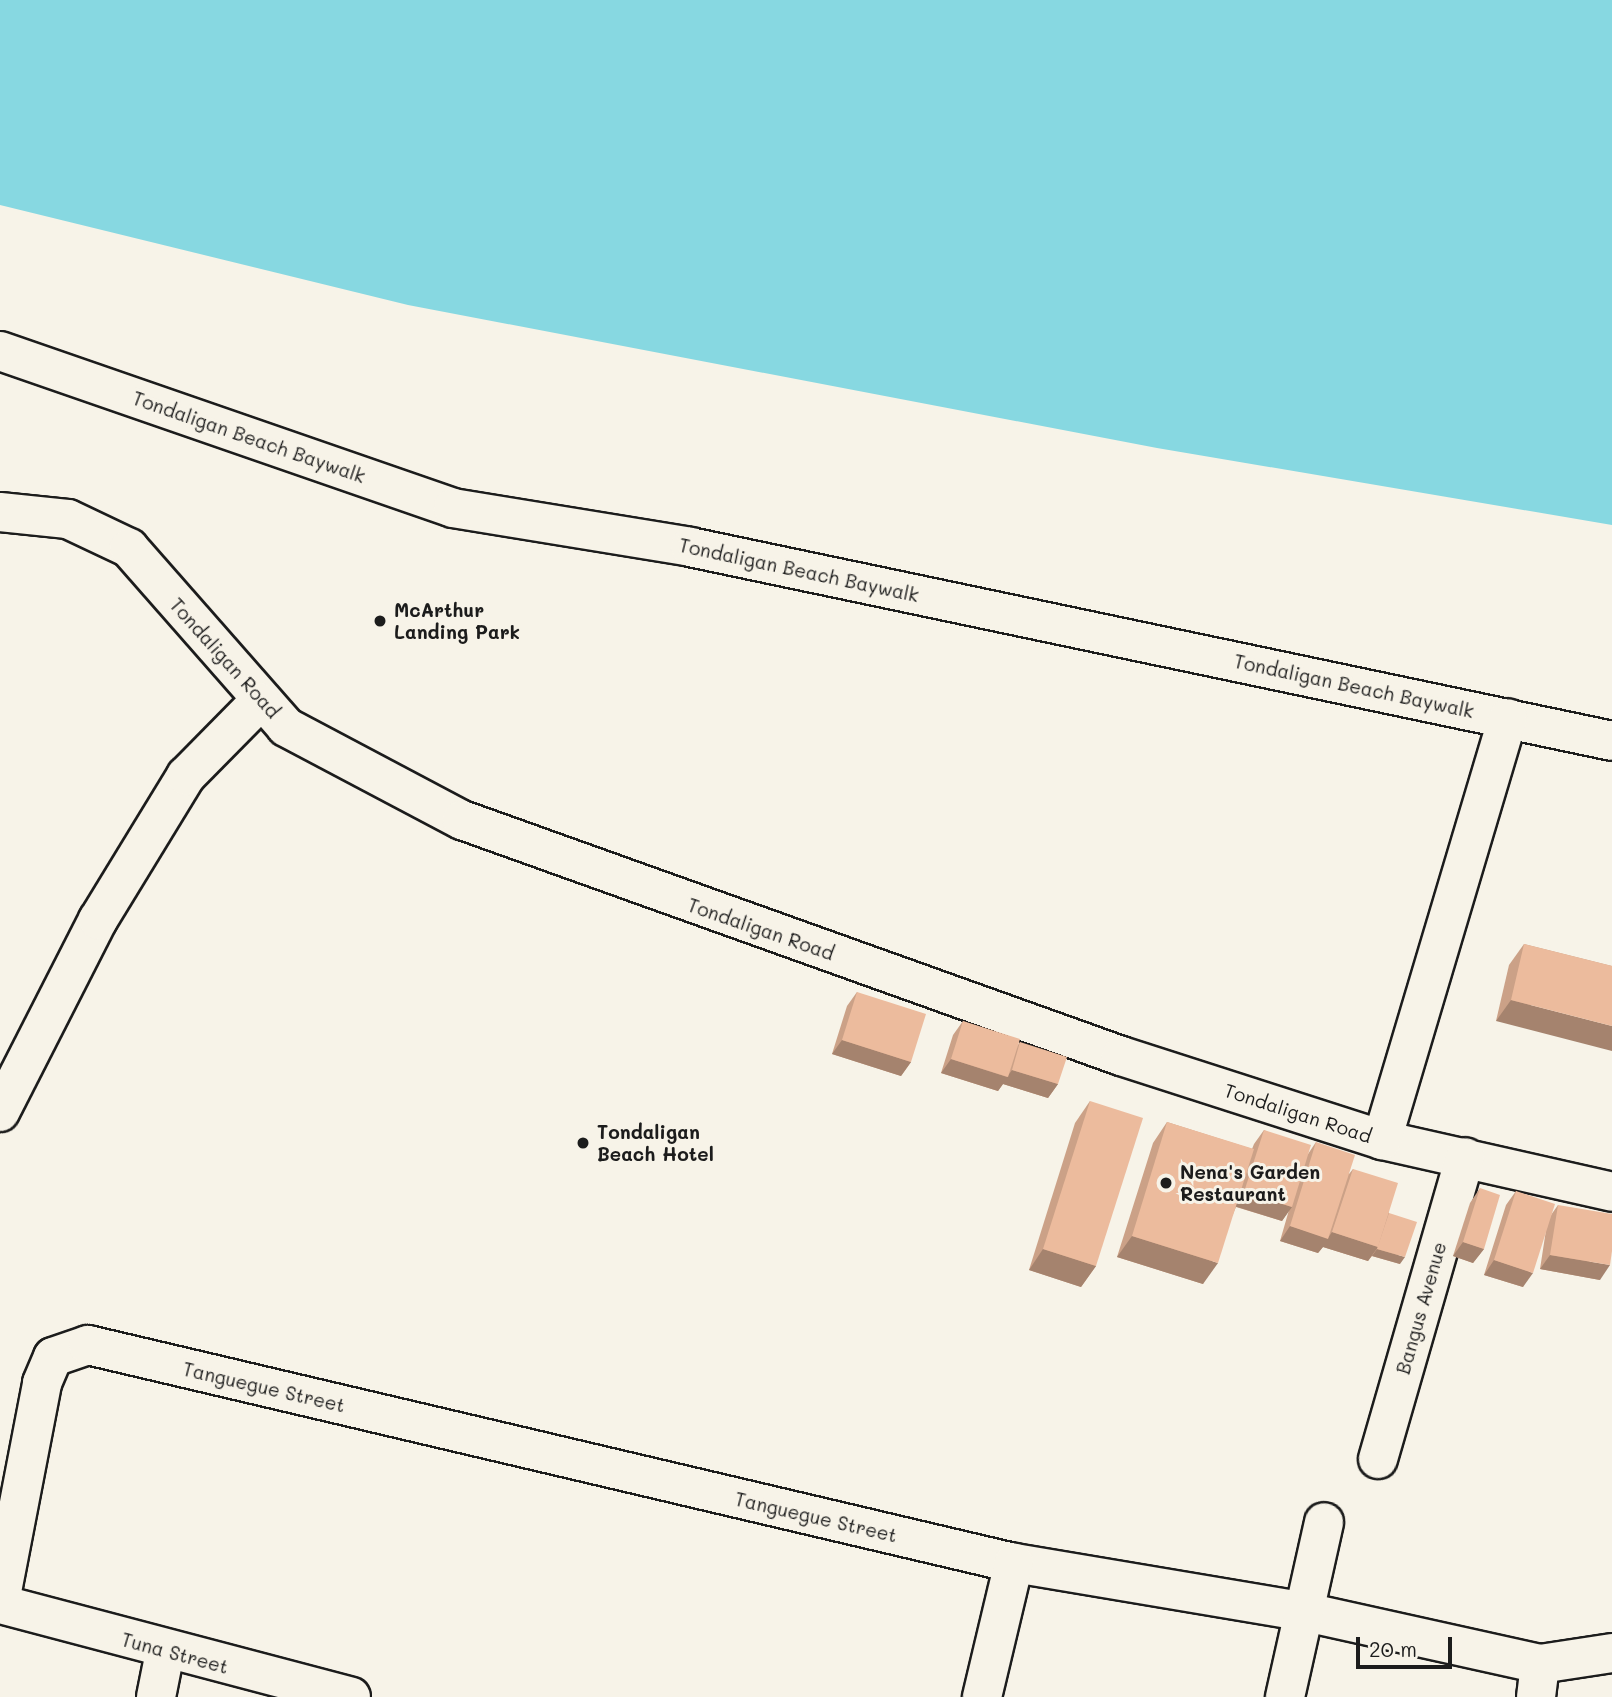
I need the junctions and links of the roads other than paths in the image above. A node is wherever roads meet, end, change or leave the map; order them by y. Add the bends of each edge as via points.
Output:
1 (0, 351) edge
2 (0, 512) edge
3 (259, 702) junction
4 (1508, 718) junction
5 (1612, 741) edge
6 (0, 1112) edge
7 (1382, 1140) junction
8 (1465, 1157) junction
9 (1612, 1192) edge
10 (1378, 1458) dead end
11 (1324, 1522) dead end
12 (1014, 1563) junction
13 (0, 1603) edge
14 (1301, 1611) junction
15 (165, 1652) junction
16 (1612, 1653) edge
17 (1538, 1681) edge
18 (156, 1697) edge
19 (348, 1697) edge
20 (982, 1697) edge
21 (1285, 1697) edge

1 - 4 street, Tondaligan Beach Baywalk via 453,508 690,547
2 - 3 street, Tondaligan Road via 68,519 130,548
3 - 6 street via 186,776 98,920
3 - 7 street, Tondaligan Road via 286,726 474,825 1108,1052
4 - 5 street, Tondaligan Beach Baywalk
4 - 7 street
7 - 8 street, Tondaligan Road
8 - 9 street, Tondaligan Road
8 - 10 street, Bangus Avenue
11 - 14 street
12 - 13 street, Tanguegue Street via 88,1345 53,1357 43,1383
12 - 14 street, Tanguegue Street
12 - 20 street
13 - 15 street, Tuna Street
14 - 17 street, Tanguegue Street
14 - 21 street
15 - 18 street
15 - 19 street, Tuna Street
16 - 17 street, Tanguegue Street

